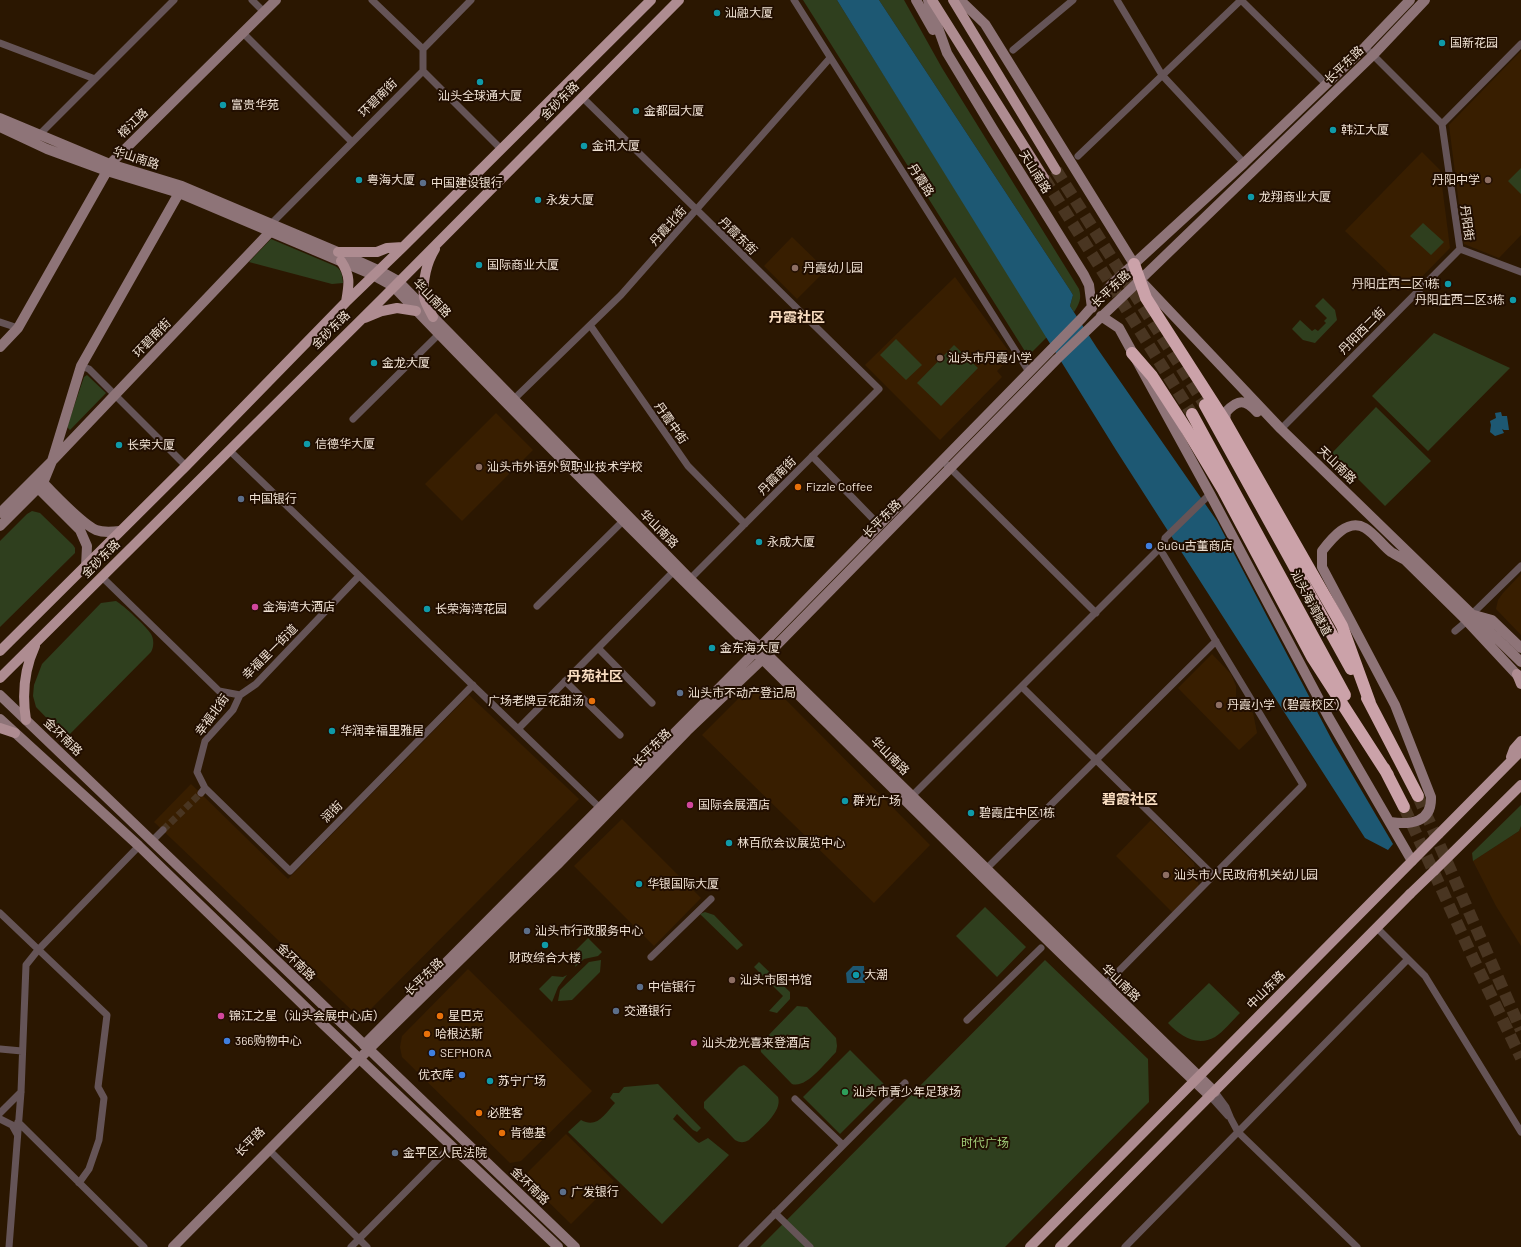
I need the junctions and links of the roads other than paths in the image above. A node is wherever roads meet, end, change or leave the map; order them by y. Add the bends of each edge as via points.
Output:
1 (174, 0) edge
2 (252, 0) edge
3 (276, 0) edge
4 (372, 0) edge
5 (471, 0) edge
6 (651, 0) edge
7 (679, 0) edge
8 (794, 0) edge
9 (916, 0) edge
10 (928, 0) edge
11 (932, 0) edge
12 (953, 0) edge
13 (960, 0) edge
14 (970, 0) edge
15 (1073, 0) edge
16 (1117, 0) edge
17 (1241, 0) edge
18 (1410, 0) edge
19 (1425, 0) edge
20 (264, 12) junction
21 (985, 24) junction
22 (244, 33) junction
23 (0, 43) edge
24 (1521, 44) edge
25 (1365, 47) junction
26 (423, 49) junction
27 (1013, 50) dead end
28 (946, 53) junction
29 (1373, 54) junction
30 (830, 58) junction
31 (423, 71) junction
32 (1162, 75) junction
33 (95, 79) junction
34 (1326, 84) junction
35 (582, 97) junction
36 (0, 118) edge
37 (1442, 124) junction
38 (0, 127) edge
39 (39, 135) junction
40 (352, 142) junction
41 (501, 149) junction
42 (1078, 156) dead end
43 (1244, 163) junction
44 (108, 167) junction
45 (1056, 170) tunnel mouth
46 (1044, 178) tunnel mouth
47 (179, 194) junction
48 (696, 211) junction
49 (270, 228) junction
50 (442, 238) junction
51 (403, 247) junction
52 (1460, 249) junction
53 (339, 256) junction
54 (1134, 264) junction
55 (1521, 272) edge
56 (376, 273) junction
57 (1140, 280) junction
58 (396, 284) junction
59 (346, 302) junction
60 (1092, 308) junction
61 (416, 310) junction
62 (1101, 316) junction
63 (433, 317) junction
64 (0, 322) edge
65 (357, 323) junction
66 (590, 325) junction
67 (18, 328) junction
68 (439, 334) junction
69 (0, 347) edge
70 (1132, 353) junction
71 (81, 366) junction
72 (1029, 372) junction
73 (879, 389) joint
74 (115, 395) junction
75 (513, 400) junction
76 (1205, 405) tunnel mouth
77 (1192, 414) tunnel mouth
78 (353, 419) dead end
79 (1225, 421) junction
80 (1281, 428) junction
81 (229, 450) junction
82 (812, 456) junction
83 (52, 461) junction
84 (947, 464) junction
85 (186, 466) junction
86 (37, 483) junction
87 (1208, 496) junction
88 (0, 513) edge
89 (623, 521) junction
90 (745, 524) junction
91 (879, 525) junction
92 (0, 526) edge
93 (120, 531) junction
94 (1160, 549) junction
95 (1407, 561) junction
96 (1521, 566) edge
97 (86, 567) junction
98 (673, 572) junction
99 (359, 576) junction
100 (102, 577) junction
101 (690, 579) junction
102 (537, 606) dead end
103 (1096, 613) junction
104 (1469, 618) junction
105 (20, 631) junction
106 (1455, 631) dead end
107 (0, 640) edge
108 (37, 641) junction
109 (1216, 641) junction
110 (598, 648) junction
111 (1521, 648) edge
112 (0, 651) edge
113 (761, 653) junction
114 (1521, 662) edge
115 (0, 678) edge
116 (1520, 679) edge
117 (565, 682) junction
118 (473, 685) junction
119 (1022, 687) junction
120 (0, 695) edge
121 (240, 695) junction
122 (652, 703) dead end
123 (1370, 703) junction
124 (0, 718) edge
125 (26, 720) junction
126 (0, 728) edge
127 (518, 729) junction
128 (15, 733) junction
129 (620, 735) dead end
130 (1521, 741) edge
131 (1521, 751) edge
132 (1096, 760) junction
133 (1509, 763) junction
134 (1388, 775) junction
135 (1521, 785) edge
136 (203, 790) joint
137 (912, 796) junction
138 (1418, 796) tunnel mouth
139 (1404, 807) tunnel mouth
140 (600, 808) junction
141 (1390, 822) junction
142 (163, 830) tunnel mouth
143 (152, 841) junction
144 (138, 846) junction
145 (1412, 861) junction
146 (986, 869) junction
147 (1213, 875) junction
148 (710, 899) dead end
149 (0, 913) edge
150 (1376, 927) junction
151 (1041, 948) dead end
152 (38, 950) junction
153 (651, 957) dead end
154 (1408, 959) junction
155 (1105, 985) junction
156 (967, 1020) dead end
157 (366, 1047) junction
158 (0, 1049) edge
159 (22, 1051) junction
160 (357, 1057) junction
161 (1196, 1078) junction
162 (905, 1083) dead end
163 (21, 1092) junction
164 (1212, 1094) junction
165 (795, 1098) dead end
166 (0, 1114) edge
167 (0, 1119) edge
168 (18, 1122) junction
169 (1238, 1132) junction
170 (1521, 1132) edge
171 (17, 1134) junction
172 (843, 1145) junction
173 (451, 1146) junction
174 (269, 1150) junction
175 (79, 1183) junction
176 (775, 1213) junction
177 (359, 1239) junction
178 (9, 1247) edge
179 (144, 1247) edge
180 (164, 1247) edge
181 (173, 1247) edge
182 (351, 1247) edge
183 (367, 1247) edge
184 (558, 1247) edge
185 (575, 1247) edge
186 (742, 1247) edge
187 (810, 1247) edge
188 (1030, 1247) edge
189 (1060, 1247) edge
190 (1125, 1247) edge
191 (1357, 1247) edge

1 - 33 street
2 - 20 street
3 - 20 street, 榕江路
4 - 26 street
5 - 26 street
6 - 41 main road, 金砂东路
7 - 35 main road, 金砂东路
8 - 30 street, 丹霞路
9 - 28 street, 天山南路
10 - 28 street, 天山南路
11 - 46 main road, 天山南路
12 - 45 main road, 天山南路
13 - 21 street
14 - 21 street
15 - 27 street
16 - 32 street
17 - 32 street
17 - 34 street
18 - 25 street, 长平东路
19 - 29 street, 长平东路
20 - 22 street, 榕江路
21 - 54 street
22 - 40 street
22 - 44 street, 榕江路
23 - 33 street
24 - 37 street
25 - 29 street
25 - 34 street, 长平东路
26 - 31 street
28 - 60 street, 天山南路 via 1084,275 1089,284
29 - 37 street
29 - 57 street, 长平东路
30 - 48 street, 丹霞北街
30 - 72 street, 丹霞路
31 - 40 street, 环碧南街
31 - 41 street
32 - 42 street
32 - 43 street
33 - 39 street
34 - 43 street, 长平东路
35 - 48 street, 丹霞东街
35 - 50 main road, 金砂东路
36 - 39 street, 华山南路
37 - 52 street, 丹阳街
38 - 44 street, 华山南路 via 47,148
39 - 44 street, 华山南路
40 - 49 street, 环碧南街
41 - 51 main road, 金砂东路
43 - 54 street, 长平东路
44 - 47 street, 华山南路
44 - 49 street, 华山南路 via 182,186
44 - 67 street, 榕江路
47 - 49 street, 华山南路
47 - 71 street
48 - 66 street, 丹霞北街 via 622,295
48 - 73 street, 丹霞东街
49 - 53 street, 华山南路
49 - 74 street, 环碧南街
50 - 58 main road, 金砂东路
50 - 63 main road via 432,253 424,285 424,298
51 - 53 main road
51 - 56 main road, 金砂东路
52 - 55 street, 丹阳街
52 - 80 street, 丹阳西二街
53 - 56 street, 华山南路
53 - 59 main road via 347,269 349,279
54 - 57 highway
54 - 60 street, 长平东路 via 1104,292
56 - 58 street, 华山南路
56 - 59 main road, 金砂东路
57 - 62 street, 长平东路
57 - 79 highway via 1146,298
57 - 80 street, 天山南路
58 - 61 street, 华山南路
58 - 63 street, 华山南路
58 - 65 main road, 金砂东路
59 - 85 main road, 金砂东路
60 - 72 street, 长平东路
61 - 65 main road via 397,308 382,311
61 - 68 street, 华山南路
62 - 70 street via 1119,328
62 - 84 street, 长平东路
63 - 75 street, 华山南路
64 - 67 street
65 - 81 main road, 金砂东路
66 - 75 street, 丹霞北街
66 - 90 street, 丹霞中街 via 688,466
67 - 69 street, 榕江路
68 - 78 street
68 - 89 street, 华山南路
70 - 87 street
70 - 134 highway via 1152,376 1219,483 1312,657
71 - 74 street via 88,369
71 - 83 street
72 - 84 street, 长平东路
73 - 82 street, 丹霞南街
74 - 83 street, 环碧南街
74 - 85 street
75 - 101 street, 华山南路
76 - 123 highway, 汕头海湾隧道
77 - 134 highway, 汕头海湾隧道
79 - 95 street, 天山南路 via 1226,412 1237,402 1252,406
79 - 123 highway via 1342,626
80 - 104 street, 天山南路
81 - 99 street
81 - 100 main road, 金砂东路
82 - 90 street, 丹霞南街
82 - 91 street
83 - 86 street, 环碧南街
84 - 91 street, 长平东路
84 - 103 street
84 - 113 street, 长平东路
85 - 93 main road, 金砂东路
86 - 88 street, 环碧南街
86 - 92 street, 环碧南街
86 - 93 street via 96,530
86 - 97 street via 80,530 87,546
87 - 94 street via 1165,538
87 - 141 street via 1329,718
89 - 98 street, 华山南路
89 - 102 street
90 - 101 street, 丹霞南街
91 - 113 street, 长平东路
93 - 97 main road, 金砂东路
94 - 103 street
94 - 109 street
95 - 104 street, 天山南路
95 - 141 street via 1391,552 1366,529 1358,526 1350,526 1338,533 1322,551 1322,567 1395,705 1431,797 1431,807 1418,821 1405,824
96 - 104 street
97 - 105 main road, 金砂东路
98 - 110 street
98 - 113 street, 华山南路
99 - 118 street
99 - 121 street, 幸福里一街道 via 256,684
100 - 108 main road, 金砂东路
100 - 121 street, 幸福里一街道 via 219,691
101 - 113 street, 华山南路
103 - 119 street
104 - 106 street
104 - 111 street via 1492,620
104 - 114 street, 天山南路
104 - 116 street, 天山南路
105 - 107 main road
105 - 112 main road, 金砂东路
108 - 115 main road, 金砂东路
108 - 125 main road via 30,657 24,686
109 - 132 street
109 - 147 street via 1303,785
110 - 117 street
110 - 122 street
113 - 137 street, 华山南路
113 - 140 street, 长平东路
113 - 157 street, 长平东路 via 557,865
113 - 161 street, 华山南路 via 1048,941
117 - 127 street
117 - 129 street
118 - 127 street
118 - 136 street, 润街 via 290,870
119 - 132 street
119 - 137 street
120 - 125 street, 金环南路
121 - 136 street, 幸福北街 via 233,710 205,741 197,772
123 - 138 highway, 汕头海湾隧道
124 - 128 street, 金环南路
125 - 143 street, 金环南路
126 - 128 main road
127 - 140 street
128 - 144 street, 金环南路
130 - 133 main road via 1514,749
131 - 133 main road, 中山东路
132 - 146 street
132 - 147 street
133 - 145 main road, 中山东路
134 - 139 highway, 汕头海湾隧道
135 - 150 main road, bridge
137 - 146 street, 华山南路
140 - 157 street, 长平东路
141 - 145 street
142 - 143 street
143 - 157 street, 金环南路
144 - 152 street
144 - 160 street, 金环南路
145 - 161 main road, 中山东路
146 - 155 street, 华山南路
147 - 155 street
148 - 153 street
149 - 152 street
150 - 154 street
150 - 164 main road
151 - 156 street
152 - 159 street via 26,965
152 - 175 street via 107,1015 98,1086 104,1098 99,1140 89,1169
154 - 169 street
154 - 170 street via 1425,976
155 - 161 street, 华山南路
157 - 160 street, 长平东路
157 - 185 street, 金环南路
158 - 159 street
159 - 163 street
160 - 173 street, 金环南路
160 - 174 street, 长平路
160 - 180 street, 长平路
161 - 164 street, 华山南路
161 - 188 main road, 中山东路
162 - 172 street
163 - 166 street
163 - 168 street
164 - 169 street via 1226,1107
164 - 189 main road
165 - 172 street
167 - 171 street via 12,1125
168 - 171 street
168 - 175 street
169 - 190 street
169 - 191 street
171 - 178 street
172 - 176 street
173 - 177 street
173 - 184 street, 金环南路
174 - 177 street
174 - 181 street, 长平路
175 - 179 street
176 - 186 street
176 - 187 street
177 - 182 street
177 - 183 street

